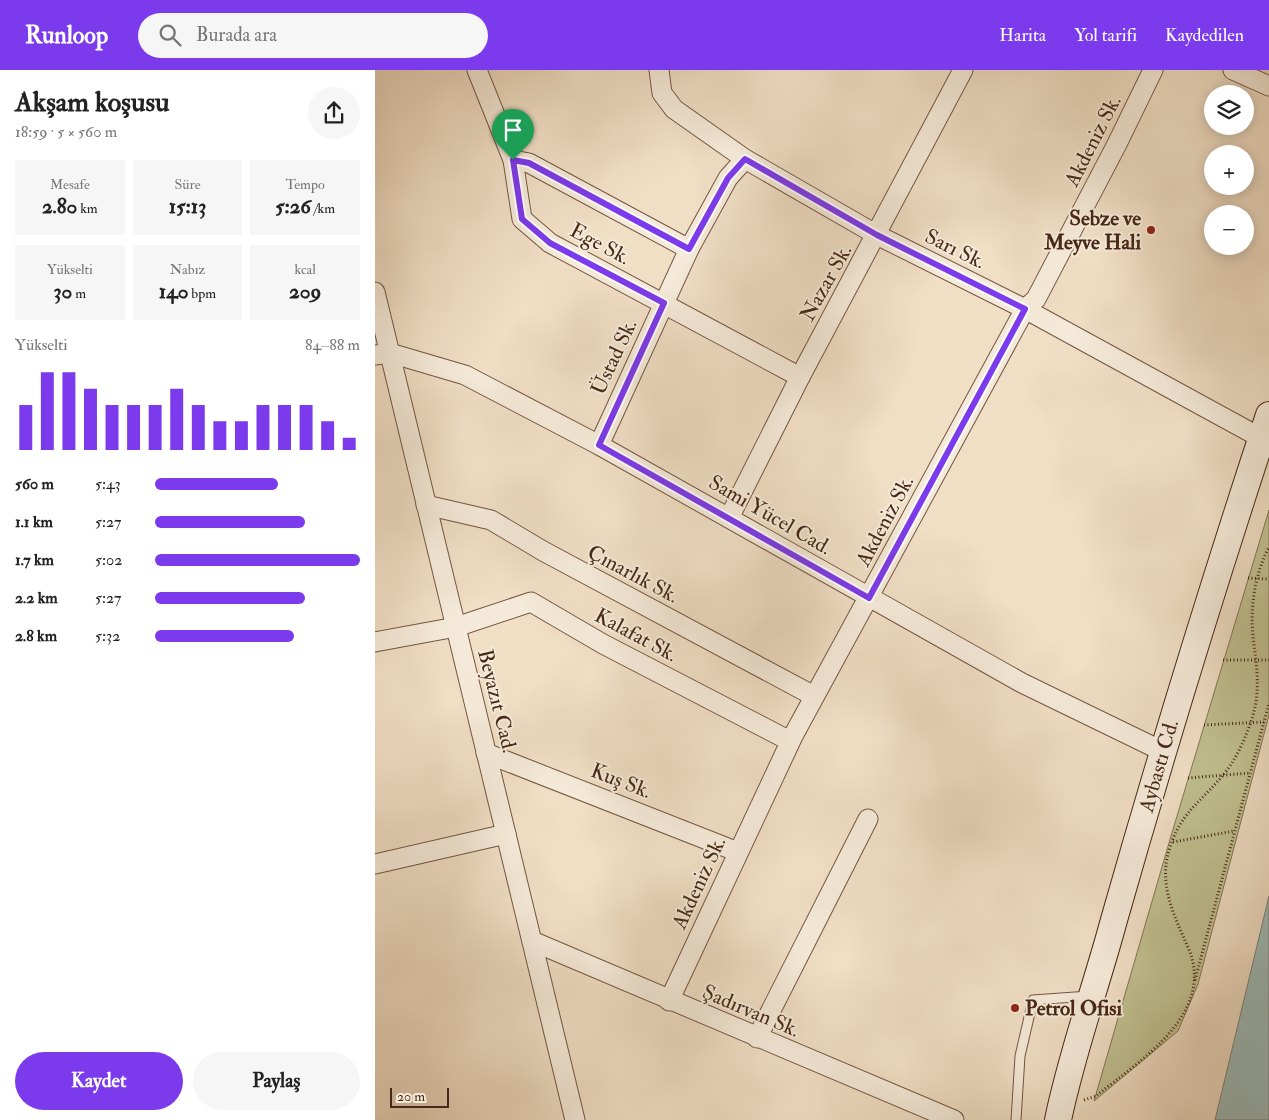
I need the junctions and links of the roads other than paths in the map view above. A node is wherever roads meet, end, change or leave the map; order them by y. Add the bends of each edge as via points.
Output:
1 (477, 70) edge
2 (659, 70) edge
3 (963, 70) edge
4 (1153, 70) edge
5 (1233, 70) edge
6 (1262, 79) edge
7 (745, 159) junction
8 (513, 160) junction
9 (877, 235) junction
10 (689, 249) junction
11 (375, 292) edge
12 (664, 303) junction
13 (1025, 309) junction
14 (382, 354) edge
15 (800, 377) junction
16 (1265, 426) edge
17 (599, 445) junction
18 (426, 505) junction
19 (729, 518) junction
20 (869, 598) junction
21 (456, 628) junction
22 (375, 642) edge
23 (814, 696) junction
24 (790, 741) junction
25 (1162, 751) junction
26 (486, 753) junction
27 (868, 819) dead end
28 (506, 834) junction
29 (739, 852) junction
30 (375, 864) edge
31 (532, 941) junction
32 (1091, 996) junction
33 (669, 1001) junction
34 (757, 1038) junction
35 (1059, 1114) edge
36 (575, 1120) edge
37 (954, 1120) edge
38 (1016, 1120) edge

1 - 8 street, Ege Sk.
2 - 7 street, Sarı Sk. via 662,93 673,109
3 - 9 street, Nazar Sk.
4 - 13 street, Akdeniz Sk. via 1036,298
5 - 6 street
7 - 9 street, Sarı Sk.
7 - 10 street, Üstad Sk. via 728,178
8 - 10 street via 529,163
8 - 12 street, Ege Sk. via 522,219 550,243
9 - 13 street, Sarı Sk.
9 - 15 street, Nazar Sk.
10 - 12 street, Üstad Sk.
11 - 14 street, Beyazıt Cad.
12 - 15 street, Ege Sk.
12 - 17 street, Üstad Sk.
13 - 16 street, Sarı Sk.
13 - 20 street, Akdeniz Sk.
14 - 17 street, Sami Yücel Cad. via 465,375
14 - 18 street, Beyazıt Cad.
15 - 19 street, Nazar Sk.
16 - 25 main road, Aybastı Cd.
17 - 19 street, Sami Yücel Cad.
18 - 21 street, Beyazıt Cad.
18 - 23 street, Çınarlık Sk. via 491,520 543,552
19 - 20 street, Sami Yücel Cad.
20 - 23 street, Akdeniz Sk.
20 - 25 street, Sami Yücel Cad. via 1022,683
21 - 22 street, Kalafat Sk.
21 - 24 street, Kalafat Sk. via 531,602 603,644
21 - 26 street, Beyazıt Cad.
23 - 24 street, Akdeniz Sk.
24 - 29 street, Akdeniz Sk.
25 - 32 main road, Aybastı Cd.
26 - 28 street, Beyazıt Cad.
26 - 29 street, Kuş Sk.
27 - 34 street
28 - 30 street
28 - 31 street, Beyazıt Cad.
29 - 33 street, Akdeniz Sk.
31 - 33 street, Şadırvan Sk.
31 - 36 street, Beyazıt Cad.
32 - 35 main road, Aybastı Cd.
32 - 38 lane via 1033,1000 1020,1056
33 - 34 street, Şadırvan Sk.
34 - 37 street, Şadırvan Sk.

